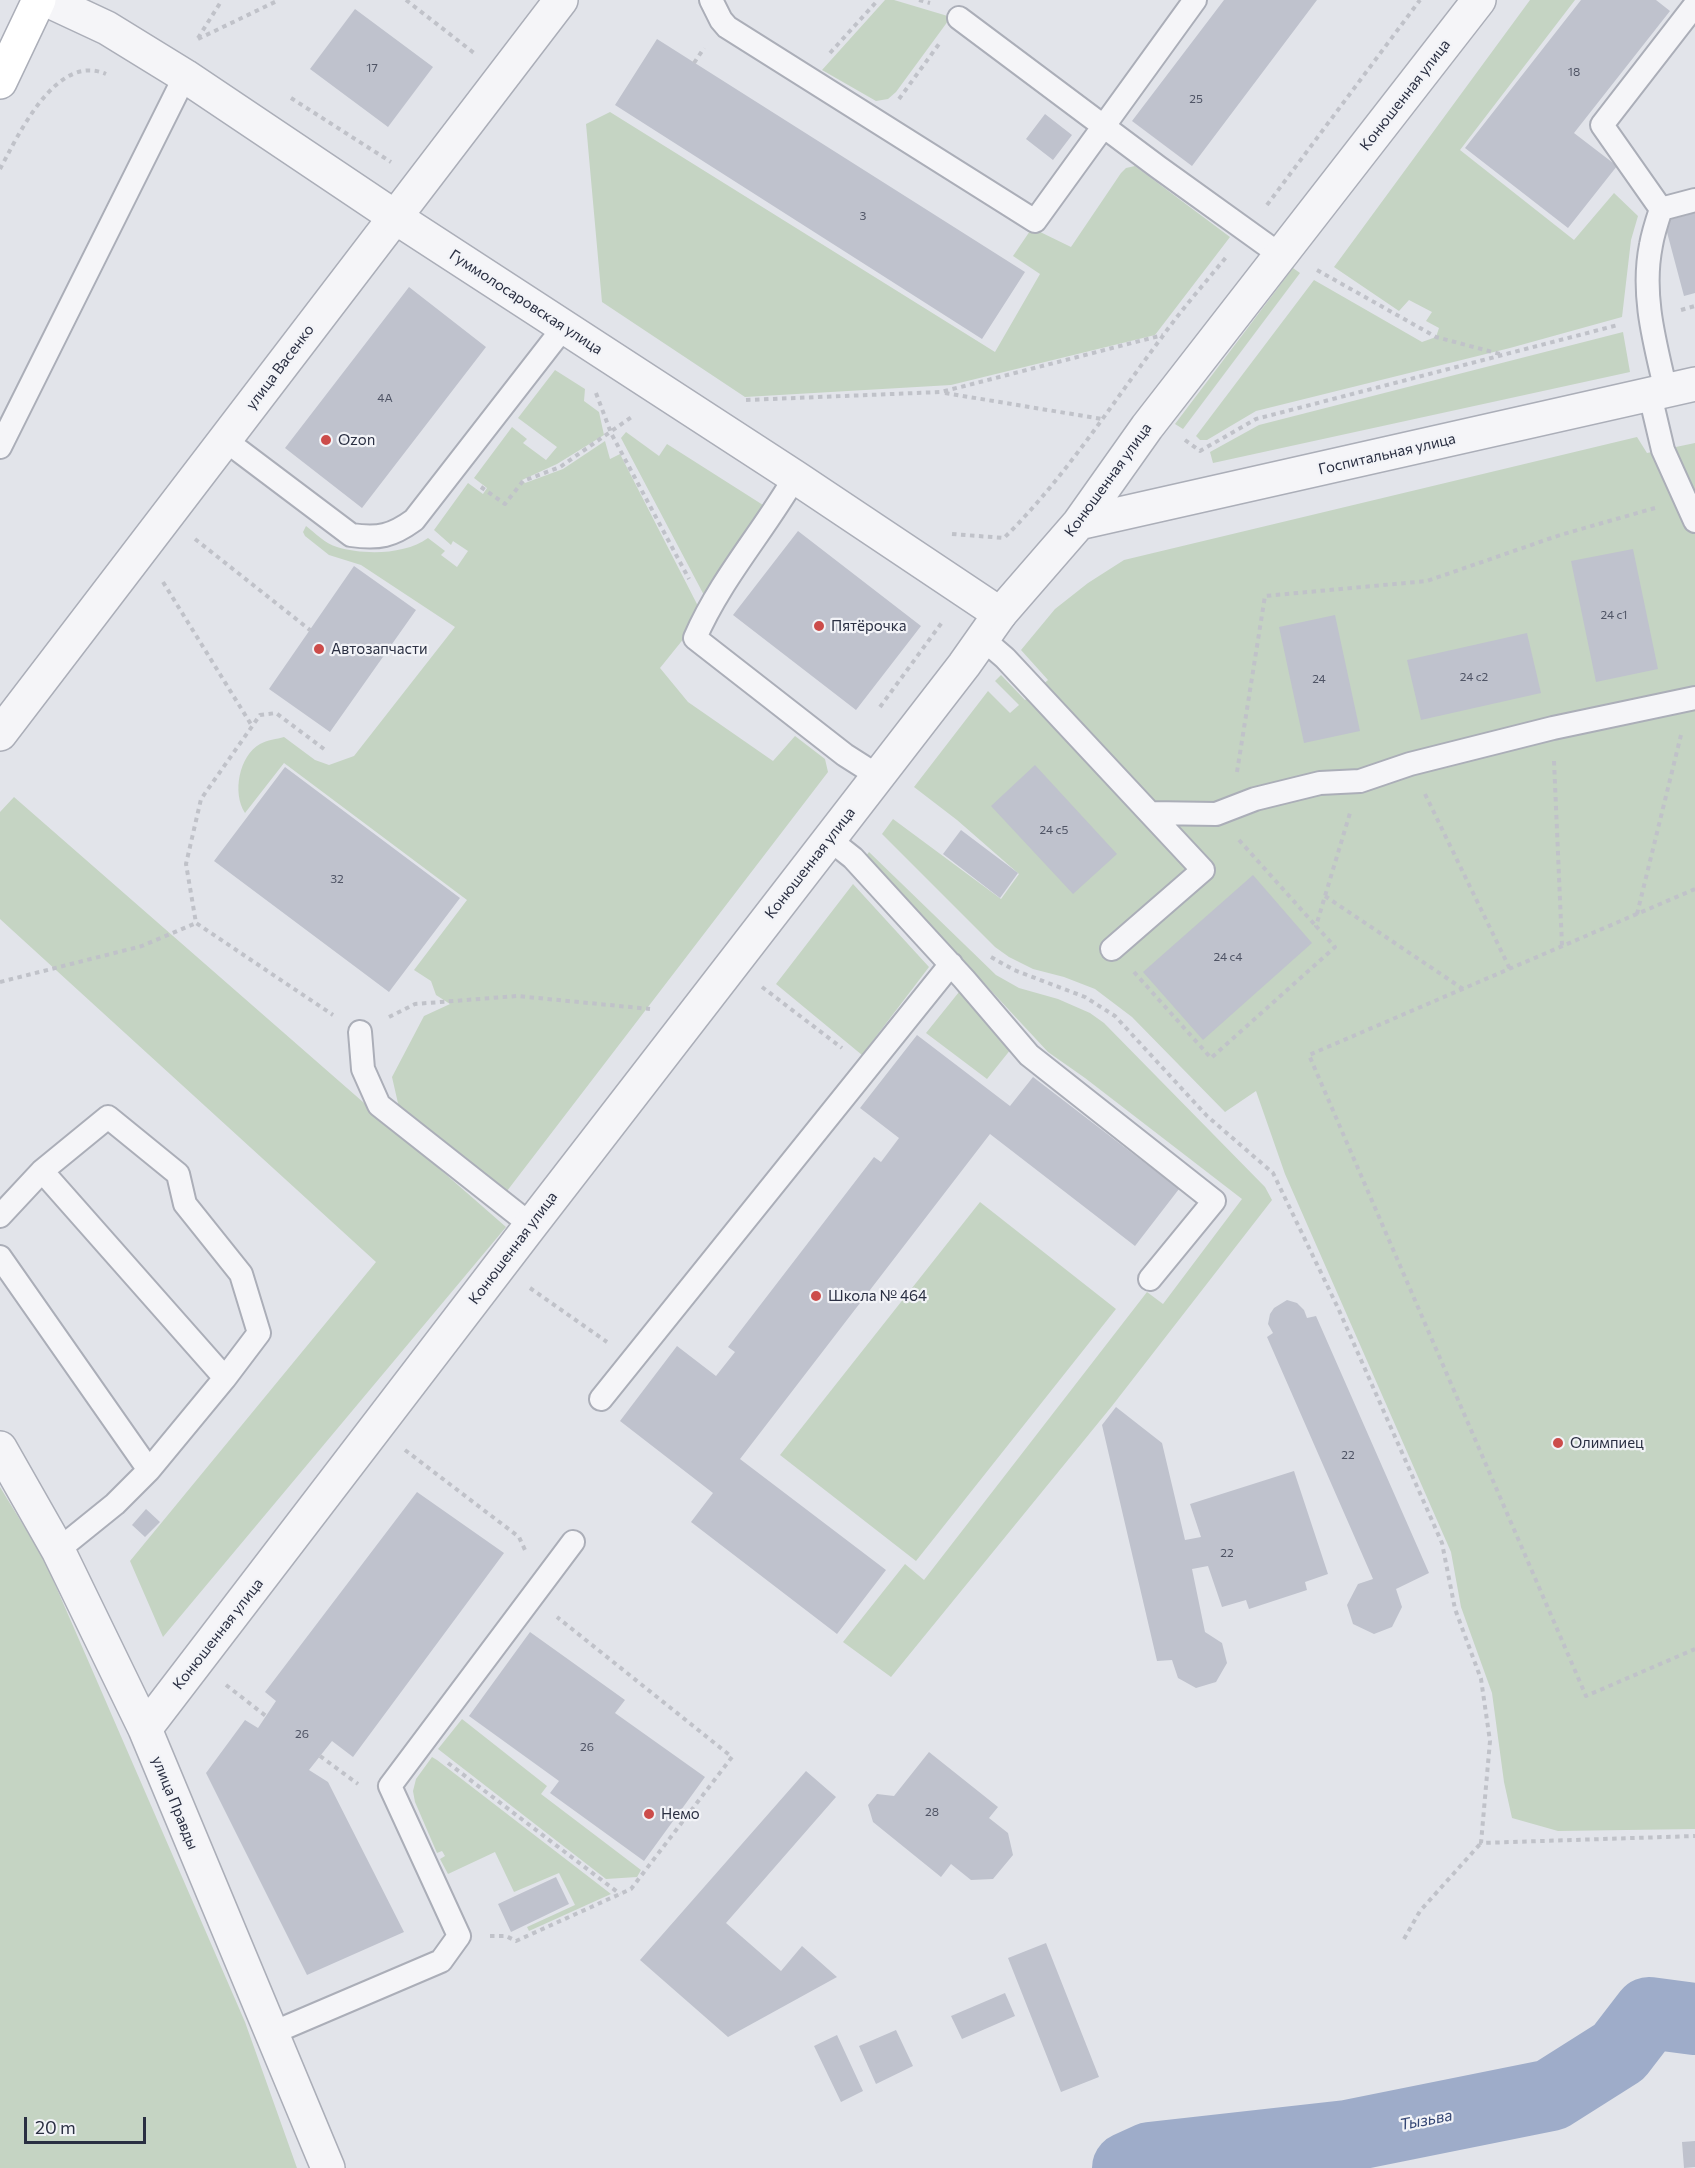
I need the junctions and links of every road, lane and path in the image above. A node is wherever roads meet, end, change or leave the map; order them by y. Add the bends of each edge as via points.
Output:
1 (39, 0) edge
2 (47, 0) edge
3 (222, 0) edge
4 (279, 0) edge
5 (406, 0) edge
6 (561, 0) edge
7 (711, 0) edge
8 (878, 0) edge
9 (1195, 0) edge
10 (1420, 0) edge
11 (1479, 0) edge
12 (1695, 5) edge
13 (959, 18) joint
14 (477, 55) dead end
15 (185, 76) junction
16 (111, 77) dead end
17 (808, 78) junction
18 (0, 82) edge
19 (880, 123) junction
20 (1103, 126) junction
21 (0, 169) edge
22 (1695, 200) edge
23 (1661, 209) junction
24 (395, 217) junction
25 (1247, 231) junction
26 (1279, 254) junction
27 (1314, 268) dead end
28 (1695, 306) edge
29 (1649, 317) junction
30 (564, 327) junction
31 (1163, 335) junction
32 (1502, 355) junction
33 (593, 387) dead end
34 (1670, 390) edge
35 (941, 392) junction
36 (743, 400) dead end
37 (636, 414) dead end
38 (1102, 419) junction
39 (611, 434) junction
40 (1185, 439) dead end
41 (225, 440) junction
42 (0, 447) edge
43 (455, 468) junction
44 (795, 477) junction
45 (1685, 498) junction
46 (1695, 521) edge
47 (1079, 523) junction
48 (193, 537) dead end
49 (1004, 538) dead end
50 (161, 579) dead end
51 (706, 612) junction
52 (991, 627) junction
53 (310, 630) dead end
54 (1692, 699) edge
55 (252, 726) junction
56 (1553, 728) junction
57 (0, 734) edge
58 (324, 749) dead end
59 (1410, 764) junction
60 (878, 776) junction
61 (1360, 781) junction
62 (1224, 811) junction
63 (1150, 813) junction
64 (829, 839) junction
65 (1695, 889) edge
66 (1325, 896) junction
67 (1636, 915) junction
68 (196, 924) junction
69 (1316, 926) junction
70 (1562, 946) junction
71 (1112, 949) joint
72 (985, 954) dead end
73 (951, 964) junction
74 (1510, 969) junction
75 (0, 982) edge
76 (757, 983) dead end
77 (1463, 989) junction
78 (657, 1010) dead end
79 (360, 1032) junction
80 (867, 1068) junction
81 (42, 1171) junction
82 (0, 1216) edge
83 (531, 1224) junction
84 (0, 1257) edge
85 (1150, 1279) dead end
86 (525, 1284) dead end
87 (632, 1360) junction
88 (225, 1378) junction
89 (601, 1399) dead end
90 (0, 1448) edge
91 (149, 1470) junction
92 (573, 1542) dead end
93 (58, 1550) junction
94 (530, 1598) junction
95 (1695, 1649) edge
96 (195, 1664) junction
97 (266, 1716) dead end
98 (145, 1729) junction
99 (422, 1743) junction
100 (320, 1756) dead end
101 (358, 1784) dead end
102 (1695, 1836) edge
103 (1481, 1844) junction
104 (620, 1893) junction
105 (459, 1936) junction
106 (1404, 1939) dead end
107 (270, 2034) junction
108 (328, 2168) edge

1 - 18 main road
2 - 15 street, Гуммолосаровская улица via 107,28
3 - 4 path via 198,39
5 - 14 path
6 - 24 street, улица Васенко
7 - 17 lane via 728,27
8 - 17 path
9 - 20 lane
10 - 25 path
11 - 26 street, Конюшенная улица
12 - 23 lane via 1602,125
13 - 19 path
13 - 20 lane
15 - 24 street, Гуммолосаровская улица
15 - 42 lane
16 - 21 path via 98,71 74,74 48,92 27,120
17 - 19 lane
19 - 20 lane via 1035,221
20 - 25 lane
22 - 23 lane
23 - 29 lane via 1651,245
24 - 30 street, Гуммолосаровская улица
24 - 41 street, улица Васенко
25 - 26 lane
25 - 31 path
26 - 47 street, Конюшенная улица
27 - 32 path via 1436,337
28 - 29 path
29 - 32 path
29 - 34 lane
30 - 43 lane
30 - 44 street, Гуммолосаровская улица
31 - 35 path
31 - 38 path
32 - 40 path via 1256,419 1200,451
33 - 39 path
34 - 45 lane via 1663,450
34 - 47 street, Госпитальная улица
35 - 36 path
35 - 38 path
37 - 39 path
38 - 49 path via 1030,512
39 - 43 path via 560,467 524,482 505,504
39 - 51 path
41 - 43 lane via 351,536 390,535 414,520
41 - 57 street, улица Васенко
44 - 51 lane
44 - 52 street, Гуммолосаровская улица
45 - 46 lane
45 - 62 path via 1427,580 1265,596
47 - 52 street, Конюшенная улица
48 - 53 path
50 - 55 path
51 - 60 lane via 695,638 845,755
52 - 60 street, Конюшенная улица
52 - 63 lane via 1005,658
54 - 56 lane
54 - 67 path
55 - 58 path via 260,715 276,713
55 - 68 path via 201,799 186,864
56 - 59 lane
56 - 70 path
59 - 61 lane
59 - 74 path
60 - 64 street, Конюшенная улица
61 - 62 lane via 1320,783
61 - 66 path
62 - 63 lane
62 - 69 path
63 - 71 lane via 1203,870
64 - 73 lane via 853,858
64 - 83 street, Конюшенная улица
65 - 67 path
66 - 69 path
66 - 77 path
67 - 70 path
68 - 75 path via 142,946
68 - 79 path
69 - 71 path via 1335,946 1212,1058
70 - 74 path
72 - 103 path via 1014,970 1084,997 1114,1016 1207,1116 1273,1173 1338,1308 1442,1543 1455,1609 1480,1679 1490,1741
73 - 80 lane
73 - 85 lane via 1029,1054 1214,1201
74 - 77 path
76 - 80 path
77 - 95 path via 1309,1055 1586,1696
78 - 79 path via 517,996 415,1004
79 - 83 lane via 363,1069 380,1105
80 - 87 lane
81 - 82 lane
81 - 88 lane
81 - 88 lane via 108,1117 178,1174 185,1204 241,1274 259,1334
83 - 96 street, Конюшенная улица
84 - 91 lane
86 - 87 path
87 - 89 lane
88 - 91 lane
90 - 93 street, улица Правды
91 - 93 lane via 115,1504
92 - 94 lane
93 - 98 street, улица Правды
94 - 99 lane
94 - 104 path via 732,1757 631,1889
96 - 97 path
96 - 98 street, Конюшенная улица
98 - 107 street, улица Правды
99 - 104 path
99 - 105 lane via 390,1786
100 - 101 path
102 - 103 path
103 - 106 path via 1420,1911
104 - 105 path via 516,1941 506,1936
105 - 107 lane via 441,1961
107 - 108 street, улица Правды

